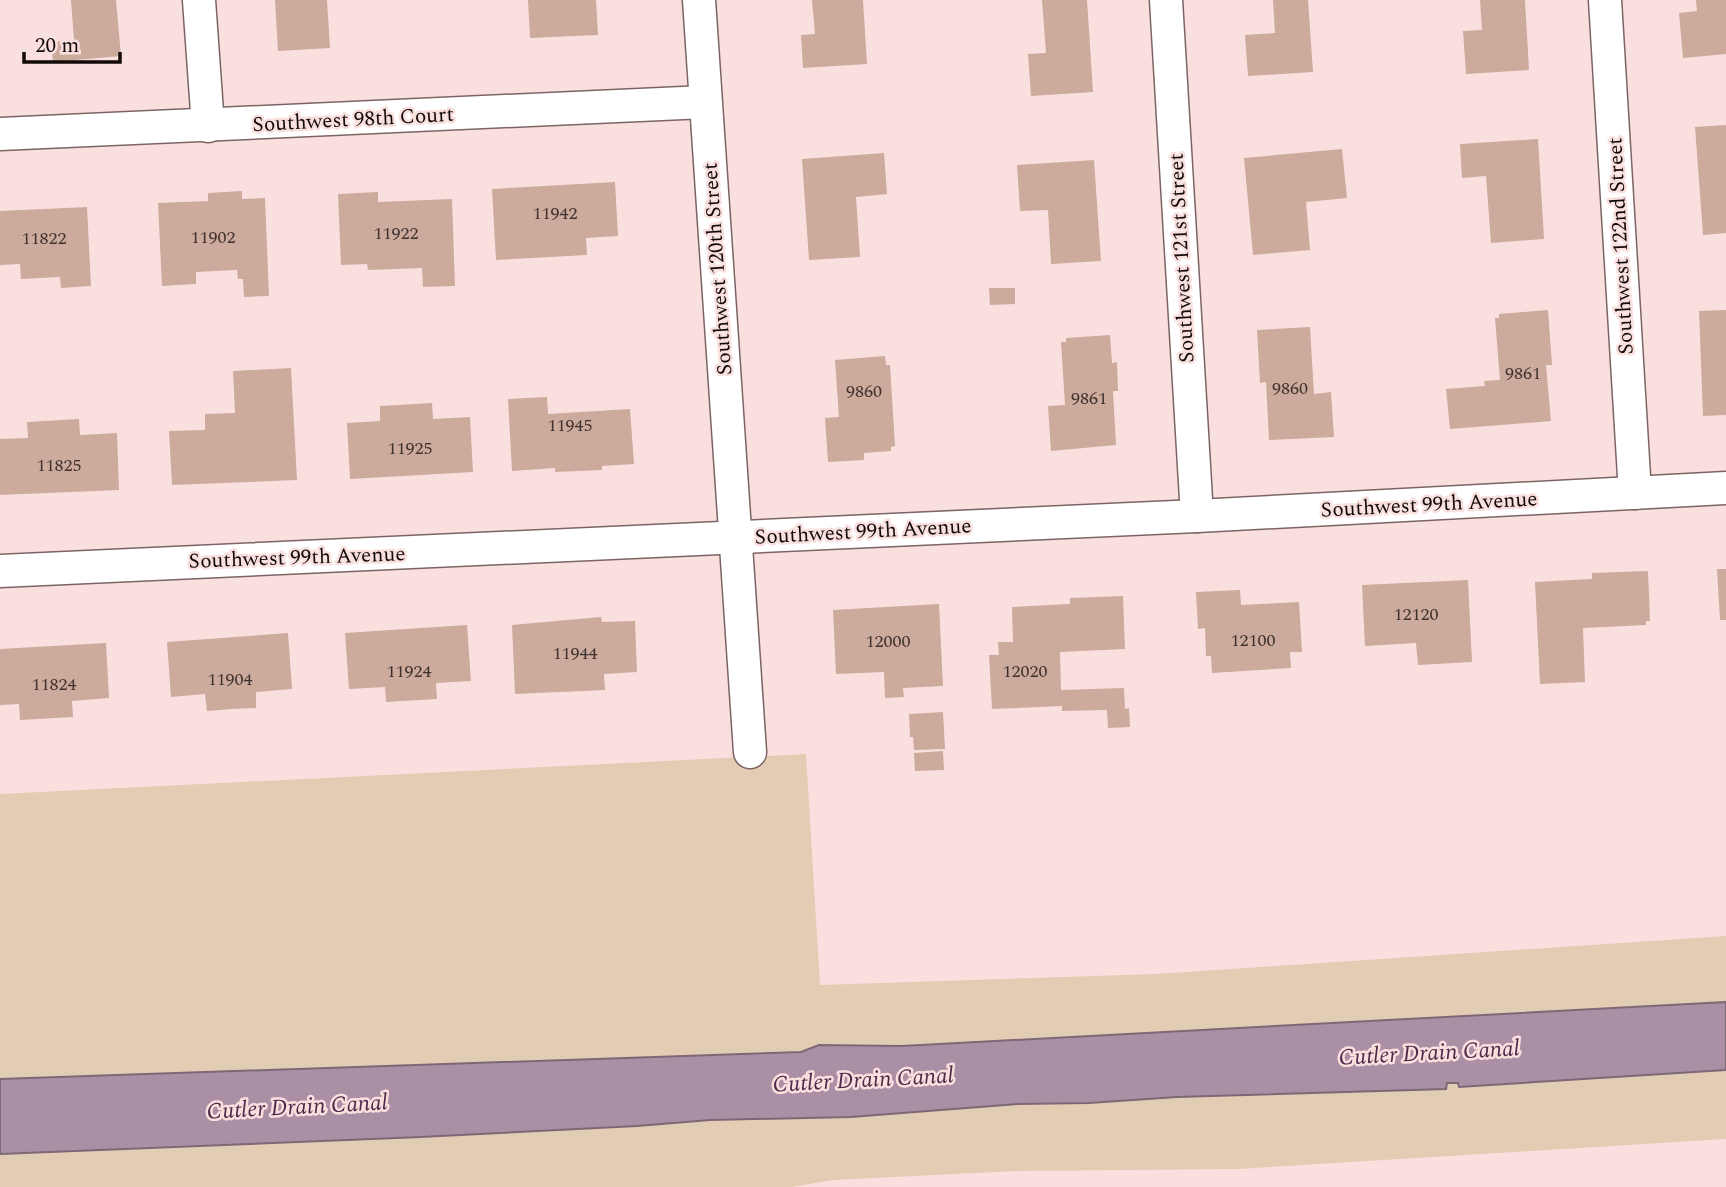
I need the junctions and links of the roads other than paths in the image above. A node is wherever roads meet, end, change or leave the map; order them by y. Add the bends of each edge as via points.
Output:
1 (200, 0) edge
2 (699, 0) edge
3 (1166, 0) edge
4 (1605, 0) edge
5 (705, 102) junction
6 (208, 126) junction
7 (0, 134) edge
8 (1726, 488) edge
9 (1635, 493) junction
10 (1197, 516) junction
11 (735, 537) junction
12 (0, 571) edge
13 (750, 752) dead end

1 - 6 street
2 - 5 street, Southwest 120th Street
3 - 10 street, Southwest 121st Street
4 - 9 street, Southwest 122nd Street
5 - 6 street, Southwest 98th Court
5 - 11 street, Southwest 120th Street
6 - 7 street, Southwest 98th Court
8 - 9 street, Southwest 99th Avenue
9 - 10 street, Southwest 99th Avenue
10 - 11 street, Southwest 99th Avenue
11 - 12 street, Southwest 99th Avenue
11 - 13 street, Southwest 120th Street

